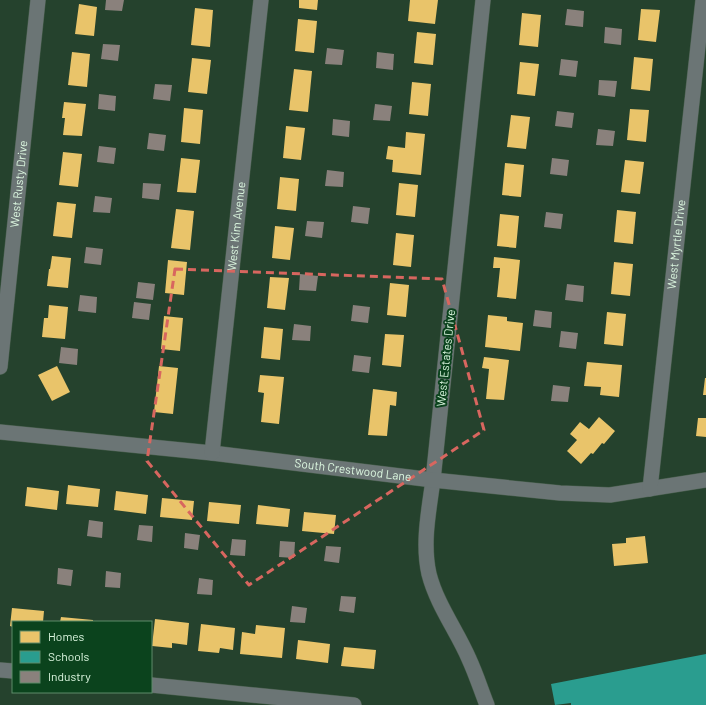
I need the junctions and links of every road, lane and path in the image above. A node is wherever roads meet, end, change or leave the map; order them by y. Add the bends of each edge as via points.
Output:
1 (38, 0) edge
2 (261, 0) edge
3 (482, 0) edge
4 (703, 0) edge
5 (0, 367) edge
6 (0, 432) edge
7 (212, 453) junction
8 (433, 480) junction
9 (706, 480) edge
10 (650, 489) junction
11 (0, 670) edge
12 (12, 671) edge
13 (152, 685) edge
14 (354, 705) edge
15 (487, 705) edge

1 - 5 street, West Rusty Drive
2 - 7 street, West Kim Avenue
3 - 8 street, West Estates Drive
4 - 10 street, West Myrtle Drive
6 - 7 street, South Crestwood Lane
7 - 8 street, South Crestwood Lane
8 - 10 street, South Crestwood Lane via 610,495
8 - 15 street, West Estates Drive via 426,532 429,574 441,606 469,659
9 - 10 street, South Crestwood Lane
11 - 12 street
13 - 14 street

